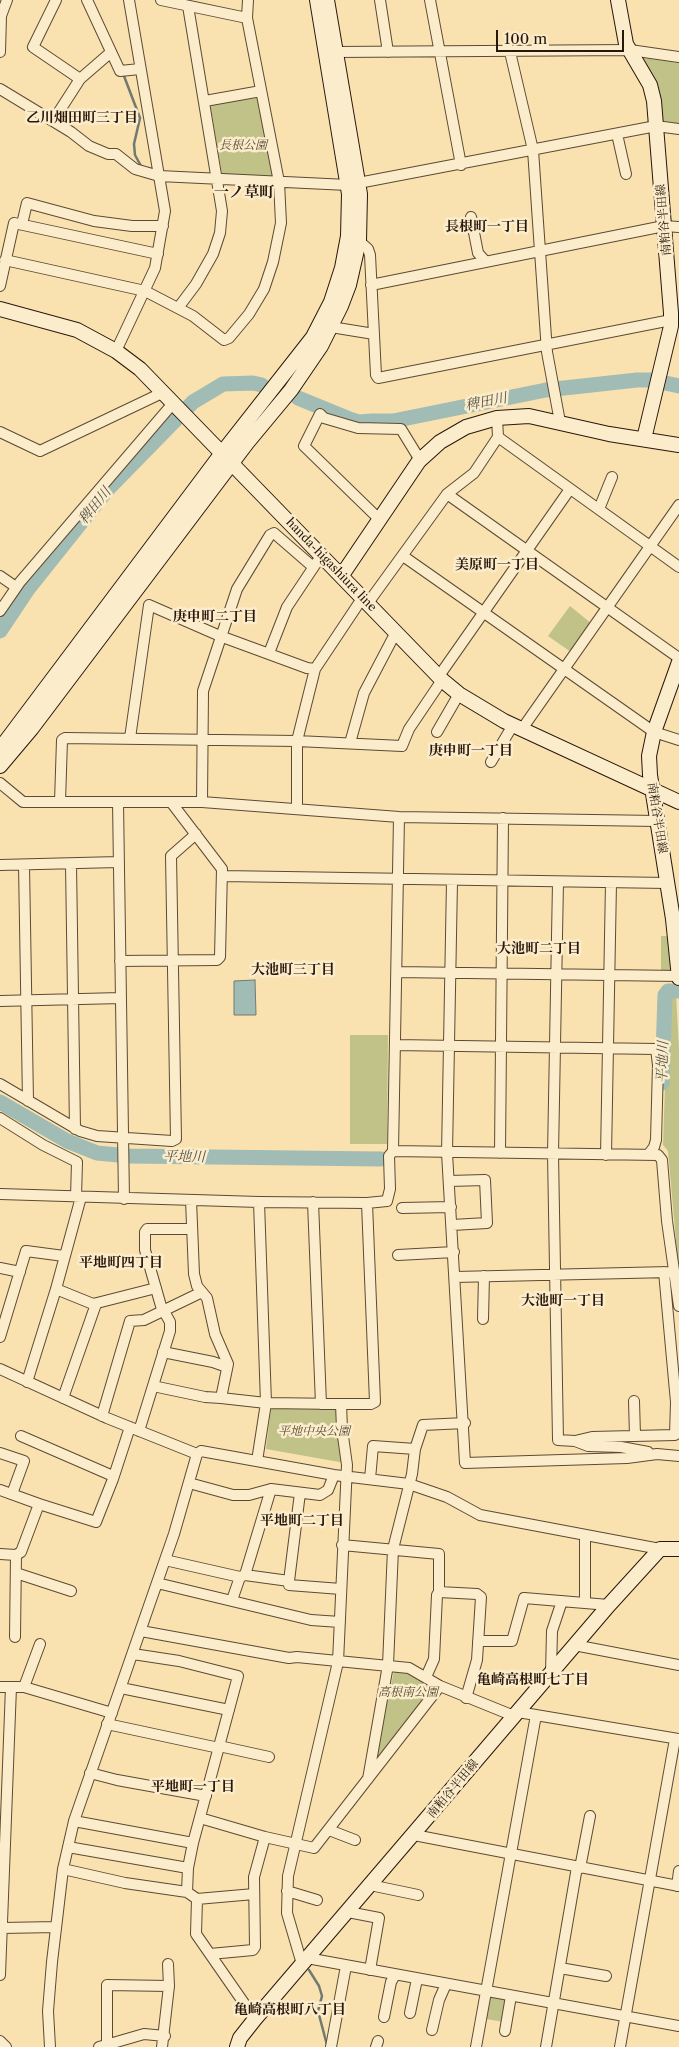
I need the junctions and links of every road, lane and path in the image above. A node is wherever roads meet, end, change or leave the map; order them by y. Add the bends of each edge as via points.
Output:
1 (7, 0) edge
2 (56, 0) edge
3 (87, 0) edge
4 (129, 0) edge
5 (161, 0) edge
6 (248, 0) edge
7 (317, 0) edge
8 (328, 0) edge
9 (380, 0) edge
10 (430, 0) edge
11 (618, 0) edge
12 (188, 6) junction
13 (0, 18) edge
14 (247, 18) junction
15 (630, 50) junction
16 (438, 51) junction
17 (0, 52) edge
18 (336, 52) junction
19 (388, 52) junction
20 (510, 52) junction
21 (110, 53) junction
22 (679, 57) edge
23 (140, 69) junction
24 (80, 79) junction
25 (0, 89) edge
26 (262, 91) junction
27 (205, 102) junction
28 (53, 121) junction
29 (656, 126) junction
30 (679, 129) edge
31 (617, 134) junction
32 (533, 150) junction
33 (461, 164) junction
34 (626, 174) dead end
35 (159, 176) junction
36 (219, 179) junction
37 (279, 182) junction
38 (353, 184) junction
39 (472, 216) dead end
40 (22, 224) junction
41 (163, 226) junction
42 (664, 226) junction
43 (679, 227) edge
44 (359, 241) junction
45 (541, 250) junction
46 (158, 254) junction
47 (5, 260) junction
48 (486, 262) junction
49 (371, 285) junction
50 (0, 286) edge
51 (145, 292) junction
52 (178, 308) junction
53 (0, 309) edge
54 (671, 320) junction
55 (331, 327) junction
56 (374, 334) junction
57 (547, 344) junction
58 (116, 351) junction
59 (164, 392) junction
60 (171, 405) junction
61 (497, 418) junction
62 (560, 422) junction
63 (0, 432) edge
64 (498, 437) junction
65 (644, 439) junction
66 (679, 445) edge
67 (222, 453) junction
68 (420, 460) junction
69 (233, 464) junction
70 (612, 477) dead end
71 (570, 489) junction
72 (447, 494) junction
73 (679, 505) edge
74 (599, 509) junction
75 (380, 519) junction
76 (650, 546) junction
77 (527, 551) junction
78 (323, 556) junction
79 (403, 556) junction
80 (312, 566) junction
81 (679, 567) edge
82 (342, 575) junction
83 (0, 576) edge
84 (16, 587) junction
85 (365, 600) junction
86 (607, 608) junction
87 (0, 611) edge
88 (483, 612) junction
89 (396, 632) junction
90 (220, 636) junction
91 (268, 653) junction
92 (679, 658) edge
93 (679, 662) edge
94 (564, 668) junction
95 (315, 669) junction
96 (440, 678) junction
97 (459, 694) junction
98 (517, 727) junction
99 (437, 732) dead end
100 (654, 732) junction
101 (130, 738) junction
102 (679, 740) edge
103 (202, 741) junction
104 (298, 741) junction
105 (350, 742) junction
106 (0, 749) edge
107 (491, 762) dead end
108 (0, 766) edge
109 (0, 783) edge
110 (652, 789) junction
111 (60, 802) junction
112 (118, 802) junction
113 (171, 802) junction
114 (202, 802) junction
115 (679, 802) edge
116 (297, 808) junction
117 (399, 817) junction
118 (503, 818) junction
119 (657, 821) junction
120 (196, 834) junction
121 (118, 862) junction
122 (71, 864) junction
123 (0, 865) edge
124 (24, 865) junction
125 (222, 876) junction
126 (398, 880) junction
127 (452, 881) junction
128 (503, 881) junction
129 (558, 882) junction
130 (611, 883) junction
131 (667, 883) junction
132 (676, 917) edge
133 (173, 960) junction
134 (120, 962) junction
135 (679, 971) edge
136 (397, 972) junction
137 (450, 973) junction
138 (501, 973) junction
139 (556, 974) junction
140 (610, 975) junction
141 (121, 998) junction
142 (72, 999) junction
143 (0, 1001) edge
144 (27, 1001) junction
145 (395, 1045) junction
146 (449, 1045) junction
147 (502, 1047) junction
148 (556, 1048) junction
149 (608, 1049) junction
150 (0, 1084) edge
151 (28, 1101) junction
152 (0, 1118) edge
153 (75, 1129) junction
154 (123, 1141) junction
155 (393, 1151) junction
156 (447, 1152) junction
157 (500, 1153) junction
158 (553, 1154) junction
159 (606, 1155) junction
160 (656, 1157) junction
161 (449, 1182) junction
162 (0, 1194) edge
163 (78, 1197) junction
164 (124, 1199) junction
165 (191, 1200) junction
166 (259, 1202) junction
167 (313, 1202) junction
168 (367, 1203) junction
169 (451, 1207) junction
170 (402, 1208) dead end
171 (452, 1225) junction
172 (192, 1229) junction
173 (454, 1252) junction
174 (398, 1255) dead end
175 (64, 1256) junction
176 (0, 1268) edge
177 (20, 1272) junction
178 (669, 1272) junction
179 (555, 1274) junction
180 (455, 1276) junction
181 (484, 1276) junction
182 (156, 1288) junction
183 (56, 1289) junction
184 (202, 1292) junction
185 (96, 1304) junction
186 (679, 1306) edge
187 (163, 1309) junction
188 (483, 1319) dead end
189 (0, 1337) edge
190 (163, 1352) junction
191 (227, 1367) junction
192 (0, 1370) edge
193 (27, 1382) junction
194 (153, 1386) junction
195 (63, 1398) junction
196 (221, 1398) junction
197 (634, 1401) dead end
198 (266, 1403) junction
199 (321, 1404) junction
200 (341, 1404) junction
201 (102, 1416) junction
202 (464, 1423) junction
203 (134, 1429) junction
204 (21, 1436) dead end
205 (635, 1436) junction
206 (575, 1441) junction
207 (415, 1449) junction
208 (0, 1453) edge
209 (197, 1454) junction
210 (656, 1454) junction
211 (679, 1456) edge
212 (257, 1461) junction
213 (334, 1475) junction
214 (113, 1476) junction
215 (346, 1477) junction
216 (370, 1480) junction
217 (190, 1483) junction
218 (409, 1484) junction
219 (270, 1489) junction
220 (0, 1490) edge
221 (12, 1494) junction
222 (300, 1494) junction
223 (39, 1504) junction
224 (585, 1535) junction
225 (342, 1545) junction
226 (393, 1549) junction
227 (660, 1549) junction
228 (679, 1550) edge
229 (0, 1554) edge
230 (16, 1554) junction
231 (165, 1560) junction
232 (16, 1573) junction
233 (242, 1576) junction
234 (289, 1581) junction
235 (157, 1582) junction
236 (341, 1589) junction
237 (71, 1591) dead end
238 (439, 1592) junction
239 (232, 1600) junction
240 (562, 1601) junction
241 (585, 1603) junction
242 (609, 1605) junction
243 (340, 1622) junction
244 (141, 1632) junction
245 (15, 1637) dead end
246 (478, 1641) junction
247 (40, 1644) dead end
248 (574, 1645) junction
249 (134, 1654) junction
250 (338, 1662) junction
251 (388, 1665) junction
252 (679, 1665) edge
253 (551, 1674) junction
254 (426, 1677) junction
255 (440, 1686) junction
256 (0, 1687) edge
257 (11, 1687) junction
258 (24, 1687) junction
259 (121, 1688) junction
260 (466, 1698) junction
261 (229, 1710) junction
262 (112, 1713) junction
263 (516, 1714) junction
264 (536, 1715) junction
265 (107, 1724) junction
266 (677, 1739) edge
267 (219, 1747) junction
268 (269, 1757) dead end
269 (90, 1773) junction
270 (368, 1778) junction
271 (206, 1796) junction
272 (590, 1816) dead end
273 (200, 1818) junction
274 (3, 1819) edge
275 (74, 1821) junction
276 (329, 1830) junction
277 (414, 1835) junction
278 (265, 1837) junction
279 (354, 1840) dead end
280 (193, 1843) junction
281 (295, 1844) junction
282 (68, 1847) junction
283 (509, 1854) junction
284 (188, 1868) junction
285 (579, 1868) junction
286 (63, 1869) junction
287 (679, 1871) edge
288 (650, 1881) junction
289 (370, 1885) junction
290 (678, 1886) edge
291 (287, 1891) junction
292 (187, 1892) junction
293 (254, 1894) junction
294 (418, 1895) dead end
295 (197, 1899) junction
296 (317, 1900) dead end
297 (348, 1912) junction
298 (56, 1927) junction
299 (2, 1928) junction
300 (1, 1948) edge
301 (210, 1954) junction
302 (305, 1961) junction
303 (168, 1964) dead end
304 (346, 1966) junction
305 (560, 1968) junction
306 (370, 1970) junction
307 (0, 1975) edge
308 (394, 1975) junction
309 (606, 1976) dead end
310 (417, 1979) junction
311 (446, 1984) junction
312 (169, 1986) junction
313 (485, 1991) junction
314 (511, 1996) junction
315 (554, 2004) junction
316 (410, 2013) dead end
317 (626, 2016) junction
318 (384, 2018) dead end
319 (255, 2019) junction
320 (679, 2026) edge
321 (432, 2030) dead end
322 (505, 2031) dead end
323 (165, 2036) junction
324 (0, 2041) edge
325 (103, 2046) edge
326 (6, 2047) edge
327 (50, 2047) edge
328 (162, 2047) edge
329 (237, 2047) edge
330 (331, 2047) edge
331 (476, 2047) edge
332 (546, 2047) edge
333 (620, 2047) edge

1 - 13 street
2 - 24 street via 33,47
3 - 21 street
4 - 23 street
5 - 12 street
6 - 14 street
7 - 38 main road
8 - 18 main road
9 - 19 street
10 - 16 street
11 - 15 main road, 南粕谷半田線
12 - 14 street
12 - 27 street
13 - 17 street
14 - 26 street
15 - 20 street
15 - 22 street
15 - 29 main road, 南粕谷半田線 via 650,85
16 - 19 street
16 - 20 street
16 - 33 street
18 - 19 street
18 - 38 main road
20 - 32 street
21 - 23 street via 120,71
21 - 24 street
23 - 35 street
24 - 28 street
25 - 28 street
26 - 27 street
26 - 37 street
27 - 36 street
28 - 35 street via 89,146 116,154 136,169
29 - 30 street
29 - 31 street
29 - 42 main road, 南粕谷半田線
31 - 32 street
31 - 34 street
32 - 33 street
32 - 45 street
33 - 38 street
35 - 36 street
35 - 41 street via 165,211
36 - 37 street
36 - 52 street via 222,211 218,243 200,279
37 - 38 street
37 - 52 street via 281,223 274,262 264,289 244,320 224,340
38 - 44 main road
38 - 67 main road via 348,236 331,302 313,337
39 - 48 street via 478,253
40 - 41 street via 27,203 94,221
40 - 46 street
40 - 47 street via 14,223
41 - 46 street
42 - 43 street
42 - 45 street
42 - 54 main road, 南粕谷半田線
44 - 49 street via 368,249
44 - 55 main road via 349,285
45 - 48 street
45 - 57 street
46 - 51 street via 156,268
47 - 50 street
47 - 51 street
48 - 49 street
49 - 56 street
51 - 52 street
51 - 58 street
53 - 58 main road, handa-higashiura line via 59,324
54 - 57 street
54 - 65 main road, 南粕谷半田線
55 - 56 street
55 - 69 main road via 291,390
56 - 57 street via 378,378
57 - 62 street
58 - 59 main road, handa-higashiura line
59 - 60 main road, handa-higashiura line
59 - 63 street via 40,451
60 - 67 main road, handa-higashiura line
60 - 84 street
61 - 62 main road via 529,416
61 - 64 street
61 - 68 main road via 453,434
62 - 65 main road
64 - 71 street
64 - 72 street via 474,472
65 - 66 main road
67 - 69 main road, handa-higashiura line
67 - 106 main road
68 - 75 main road
68 - 75 street via 401,429 358,428 320,414 304,446
69 - 78 main road, handa-higashiura line
69 - 108 main road
70 - 74 street
71 - 74 street
71 - 77 street
72 - 77 street
72 - 79 street
73 - 76 street
74 - 76 street
75 - 82 main road
76 - 81 street
76 - 86 street
77 - 86 street
77 - 88 street
78 - 80 street
78 - 82 main road, handa-higashiura line
79 - 85 street
79 - 88 street
80 - 90 street via 274,533 270,535 237,589
80 - 91 street via 287,607
82 - 85 main road, handa-higashiura line
83 - 84 street
84 - 87 street
85 - 89 main road, handa-higashiura line
85 - 95 street
86 - 92 street
86 - 94 street
88 - 94 street
88 - 96 street
89 - 96 main road, handa-higashiura line
89 - 105 street via 364,693
90 - 91 street
90 - 101 street via 149,605
90 - 103 street via 203,691
91 - 95 street
93 - 100 main road, 南粕谷半田線
94 - 98 street
94 - 100 street
95 - 104 street
96 - 97 main road, handa-higashiura line
96 - 105 street via 402,746
97 - 98 main road, handa-higashiura line
97 - 99 street
98 - 107 street
98 - 110 main road, handa-higashiura line
100 - 102 street
100 - 110 main road, 南粕谷半田線 via 649,756
101 - 103 street
101 - 111 street via 62,740
103 - 104 street
103 - 114 street
104 - 105 street
104 - 116 street
109 - 111 street via 23,802
110 - 115 main road, handa-higashiura line
110 - 119 main road, 南粕谷半田線
111 - 112 street
112 - 113 street
112 - 121 street
113 - 114 street
113 - 120 street
114 - 116 street
116 - 117 street
117 - 118 street
117 - 126 street
118 - 119 street
118 - 128 street
119 - 131 main road, 南粕谷半田線
120 - 125 street via 222,869
120 - 133 street via 172,856
121 - 122 street
121 - 134 street
122 - 124 street
122 - 142 street
123 - 124 street
124 - 144 street
125 - 126 street
125 - 133 street via 220,957 217,960
126 - 127 street
126 - 136 street
127 - 128 street
127 - 137 street
128 - 129 street
128 - 138 street
129 - 130 street
129 - 139 street
130 - 131 street
130 - 140 street
131 - 132 main road, 南粕谷半田線
132 - 135 main road, 南粕谷半田線
133 - 134 street
133 - 154 street via 176,1139
134 - 141 street
135 - 140 street
136 - 137 street
136 - 145 street
137 - 138 street
137 - 146 street
138 - 139 street
138 - 147 street
139 - 140 street
139 - 148 street
140 - 149 street
141 - 142 street
141 - 154 street
142 - 144 street
142 - 153 street
143 - 144 street
144 - 151 street
145 - 146 street
145 - 155 street
146 - 147 street
146 - 156 street
147 - 148 street
147 - 157 street
148 - 149 street
148 - 158 street
149 - 159 street
149 - 160 street via 656,1048 658,1052
150 - 151 street
151 - 153 street
152 - 163 street via 76,1162
153 - 154 street
154 - 164 street
155 - 156 street
155 - 168 street via 389,1156 387,1201
156 - 157 street
156 - 161 street
157 - 158 street
158 - 159 street
158 - 179 street
159 - 160 street
160 - 178 street
161 - 169 street
161 - 171 street via 485,1180 487,1223
162 - 163 street
163 - 164 street
163 - 175 street
164 - 165 street
165 - 166 street
165 - 172 street
166 - 167 street
166 - 198 street
167 - 168 street
167 - 199 street
168 - 200 street via 374,1402
169 - 170 street
169 - 171 street
171 - 173 street
172 - 182 street via 145,1232 145,1250
172 - 184 street via 194,1274
173 - 174 street
173 - 180 street
175 - 177 street via 26,1251
175 - 183 street
176 - 177 street
177 - 189 street
178 - 179 street
178 - 186 street
178 - 205 street via 675,1435
179 - 181 street
179 - 206 street via 558,1440
180 - 181 street
180 - 202 street
181 - 188 street
182 - 185 street
182 - 187 street
183 - 185 street
183 - 193 street
184 - 187 street
184 - 191 street via 207,1298
185 - 195 street
187 - 190 street via 170,1322
187 - 201 street via 144,1320 130,1321
190 - 191 street
190 - 194 street
191 - 196 street
192 - 193 street
193 - 195 street
194 - 196 street
194 - 203 street
195 - 201 street
196 - 198 street
197 - 205 street
198 - 199 street
198 - 212 street
199 - 200 street
200 - 215 street
201 - 203 street
202 - 207 street via 423,1425
202 - 210 street via 465,1463 627,1458
203 - 209 street
203 - 214 street
204 - 214 street
205 - 206 street via 592,1437
206 - 210 street via 588,1446 621,1447
207 - 216 street via 373,1446
207 - 218 street
208 - 221 street via 24,1461
209 - 212 street via 200,1450
209 - 217 street
210 - 211 street
212 - 213 street
213 - 215 street
213 - 222 street via 328,1490 317,1495
214 - 223 street via 96,1522
215 - 216 street
215 - 225 street
216 - 218 street
217 - 219 street via 232,1496
217 - 231 street
218 - 224 street via 446,1497 480,1515
218 - 226 street
219 - 222 street
219 - 233 street
220 - 221 street
221 - 223 street
222 - 234 street
223 - 230 street via 21,1552
224 - 227 street
224 - 241 street
225 - 226 street
225 - 236 street
226 - 238 street via 439,1554
226 - 251 street
227 - 228 main road
227 - 242 main road, 南粕谷半田線
229 - 230 street
230 - 232 street
231 - 233 street
231 - 235 street
232 - 237 street
232 - 245 street
233 - 234 street
233 - 239 street
234 - 236 street via 289,1585
235 - 239 street
235 - 244 street
236 - 243 street
238 - 246 street via 480,1597
238 - 254 street via 434,1659
239 - 243 street via 311,1620
240 - 241 street
240 - 246 street via 524,1598 512,1642
240 - 253 street via 552,1631
241 - 242 street
242 - 248 main road, 南粕谷半田線
243 - 250 street
244 - 249 street
244 - 250 street via 289,1658
246 - 260 street via 477,1660
247 - 258 street
248 - 252 street
248 - 253 main road, 南粕谷半田線
249 - 259 street
249 - 261 street via 238,1676
250 - 251 street
250 - 281 street
251 - 254 street via 409,1668
251 - 270 street
253 - 263 main road, 南粕谷半田線
254 - 255 street
255 - 260 street
255 - 270 street
256 - 257 street
257 - 258 street
257 - 274 street
258 - 262 street
259 - 261 street
259 - 262 street
260 - 263 street
261 - 267 street
262 - 265 street
263 - 264 street
263 - 277 main road, 南粕谷半田線
264 - 266 street
264 - 283 street
265 - 267 street
265 - 269 street
266 - 288 street
267 - 268 street
267 - 271 street
269 - 271 street
269 - 275 street
270 - 276 street
271 - 273 street
272 - 285 street
273 - 278 street
273 - 280 street
274 - 299 street
275 - 280 street
275 - 282 street
276 - 279 street
276 - 281 street via 314,1848
277 - 283 street
277 - 289 main road, 南粕谷半田線
278 - 281 street
278 - 293 street via 254,1877
280 - 284 street
281 - 291 street
282 - 284 street
282 - 286 street
283 - 285 street
283 - 313 street
284 - 292 street
285 - 288 street
285 - 305 street
286 - 292 street
286 - 298 street
287 - 290 street
288 - 290 street
288 - 317 street
289 - 294 street
289 - 297 main road, 南粕谷半田線
291 - 296 street
291 - 302 street via 286,1913
292 - 295 street
293 - 295 street
293 - 301 street via 254,1948
295 - 301 street via 196,1934
297 - 302 main road, 南粕谷半田線
297 - 306 street via 379,1918
298 - 299 street
298 - 327 street via 48,2011
299 - 300 street
300 - 307 street
301 - 319 street
302 - 304 street
302 - 319 main road, 南粕谷半田線
303 - 312 street
304 - 306 street
304 - 330 street
305 - 309 street
305 - 315 street
306 - 308 street
308 - 310 street
308 - 318 street
310 - 311 street
310 - 316 street
311 - 313 street
311 - 321 street
312 - 323 street
312 - 325 street via 107,1985
313 - 314 street
313 - 331 street
314 - 315 street
314 - 322 street
315 - 317 street
315 - 332 street
317 - 320 street
317 - 333 street
319 - 329 main road, 南粕谷半田線
323 - 325 street via 144,2034
323 - 328 street
324 - 326 street

